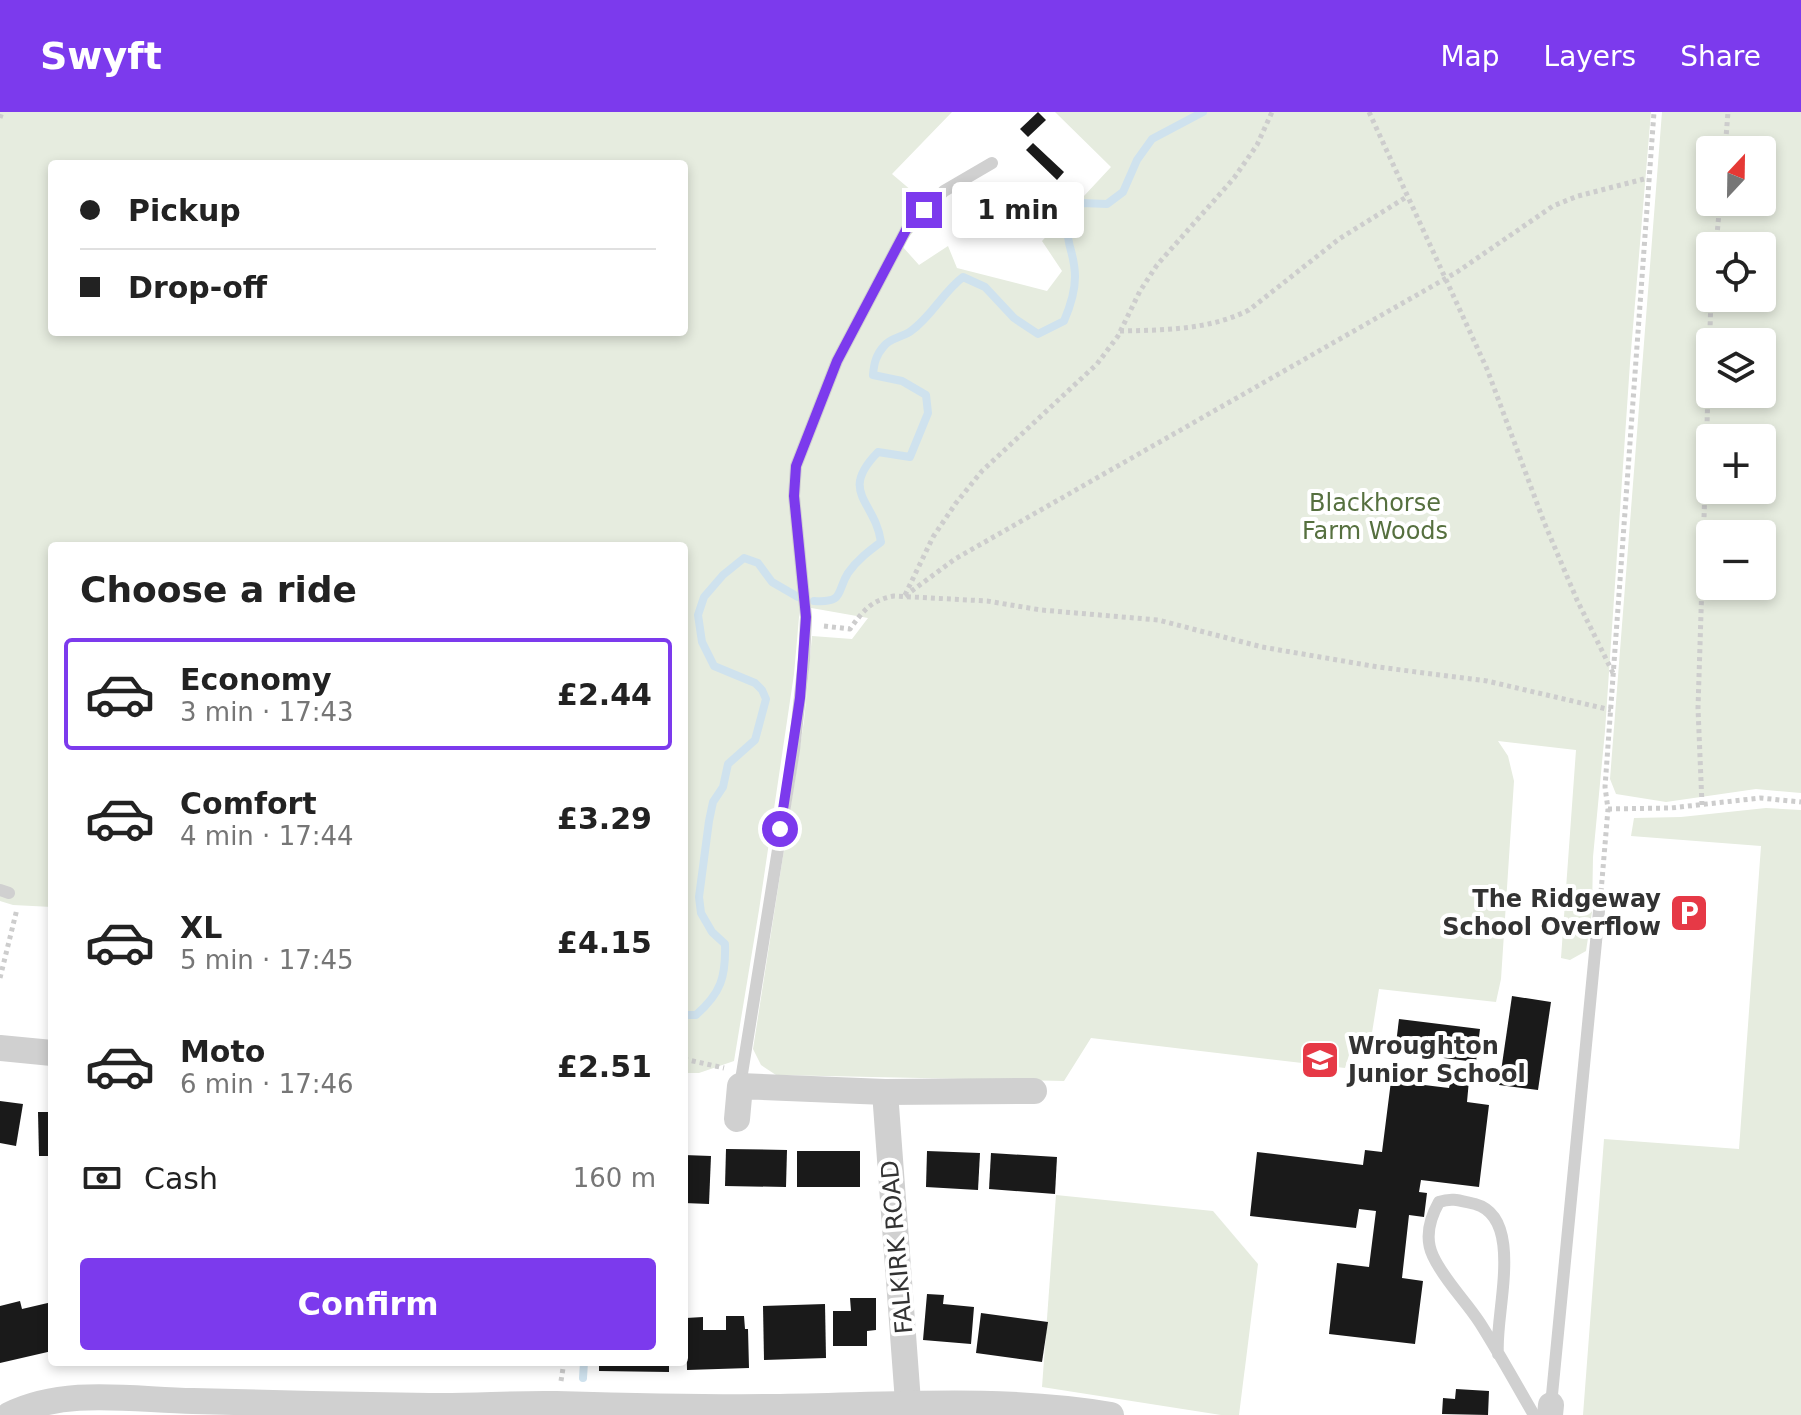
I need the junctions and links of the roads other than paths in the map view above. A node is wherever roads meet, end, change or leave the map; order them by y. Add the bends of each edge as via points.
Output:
1 (992, 163) dead end
2 (1599, 911) road end
3 (0, 1048) edge
4 (48, 1053) edge
5 (740, 1078) junction
6 (1034, 1091) dead end
7 (885, 1092) junction
8 (737, 1119) dead end
9 (1498, 1354) junction
10 (908, 1402) junction
11 (175, 1408) edge
12 (433, 1411) edge
13 (774, 1411) edge
14 (1545, 1412) edge
15 (9, 1415) edge
16 (1111, 1415) edge

1 - 5 lane via 944,191 906,230 837,361 796,466 806,624 794,750
2 - 14 lane
3 - 4 street
5 - 7 street
5 - 8 street
6 - 7 street
7 - 10 street, FALKIRK ROAD
9 - 9 lane via 1432,1255 1428,1234 1439,1202 1451,1198 1482,1206 1499,1221 1504,1255
9 - 14 lane
10 - 13 street
10 - 16 street via 1041,1405
11 - 12 street
11 - 15 street via 85,1397
12 - 13 street via 562,1405

